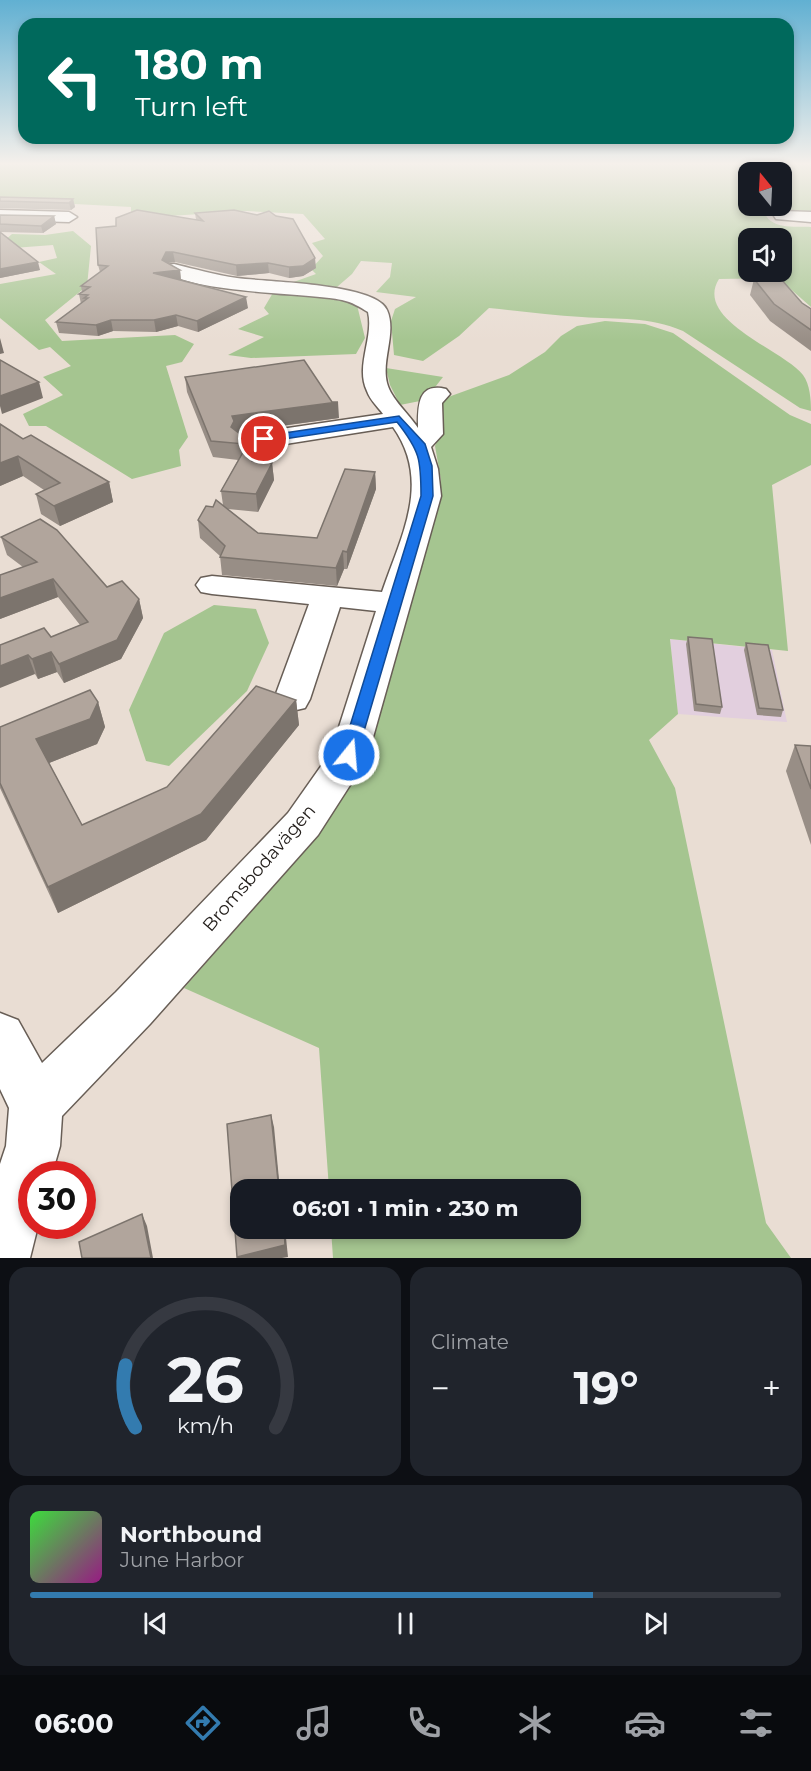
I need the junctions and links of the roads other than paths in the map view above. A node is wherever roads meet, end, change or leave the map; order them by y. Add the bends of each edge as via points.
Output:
1 (174, 269) edge
2 (438, 394) dead end
3 (399, 419) junction
4 (248, 442) dead end
5 (420, 444) junction
6 (212, 585) dead end
7 (327, 597) junction
8 (394, 603) junction
9 (292, 699) edge
10 (0, 1037) edge
11 (36, 1105) junction
12 (0, 1258) edge

1 - 3 street, Bromsbodavägen via 228,284 346,295 377,309 382,335 374,369 378,390
2 - 5 street via 430,401 431,434
3 - 4 street
3 - 5 street, Bromsbodavägen
5 - 8 street, Bromsbodavägen via 426,466 427,496
6 - 7 street
7 - 8 street
7 - 9 street
8 - 11 street, Bromsbodavägen via 349,755 303,824 133,1008
10 - 11 street
11 - 12 street via 33,1146

